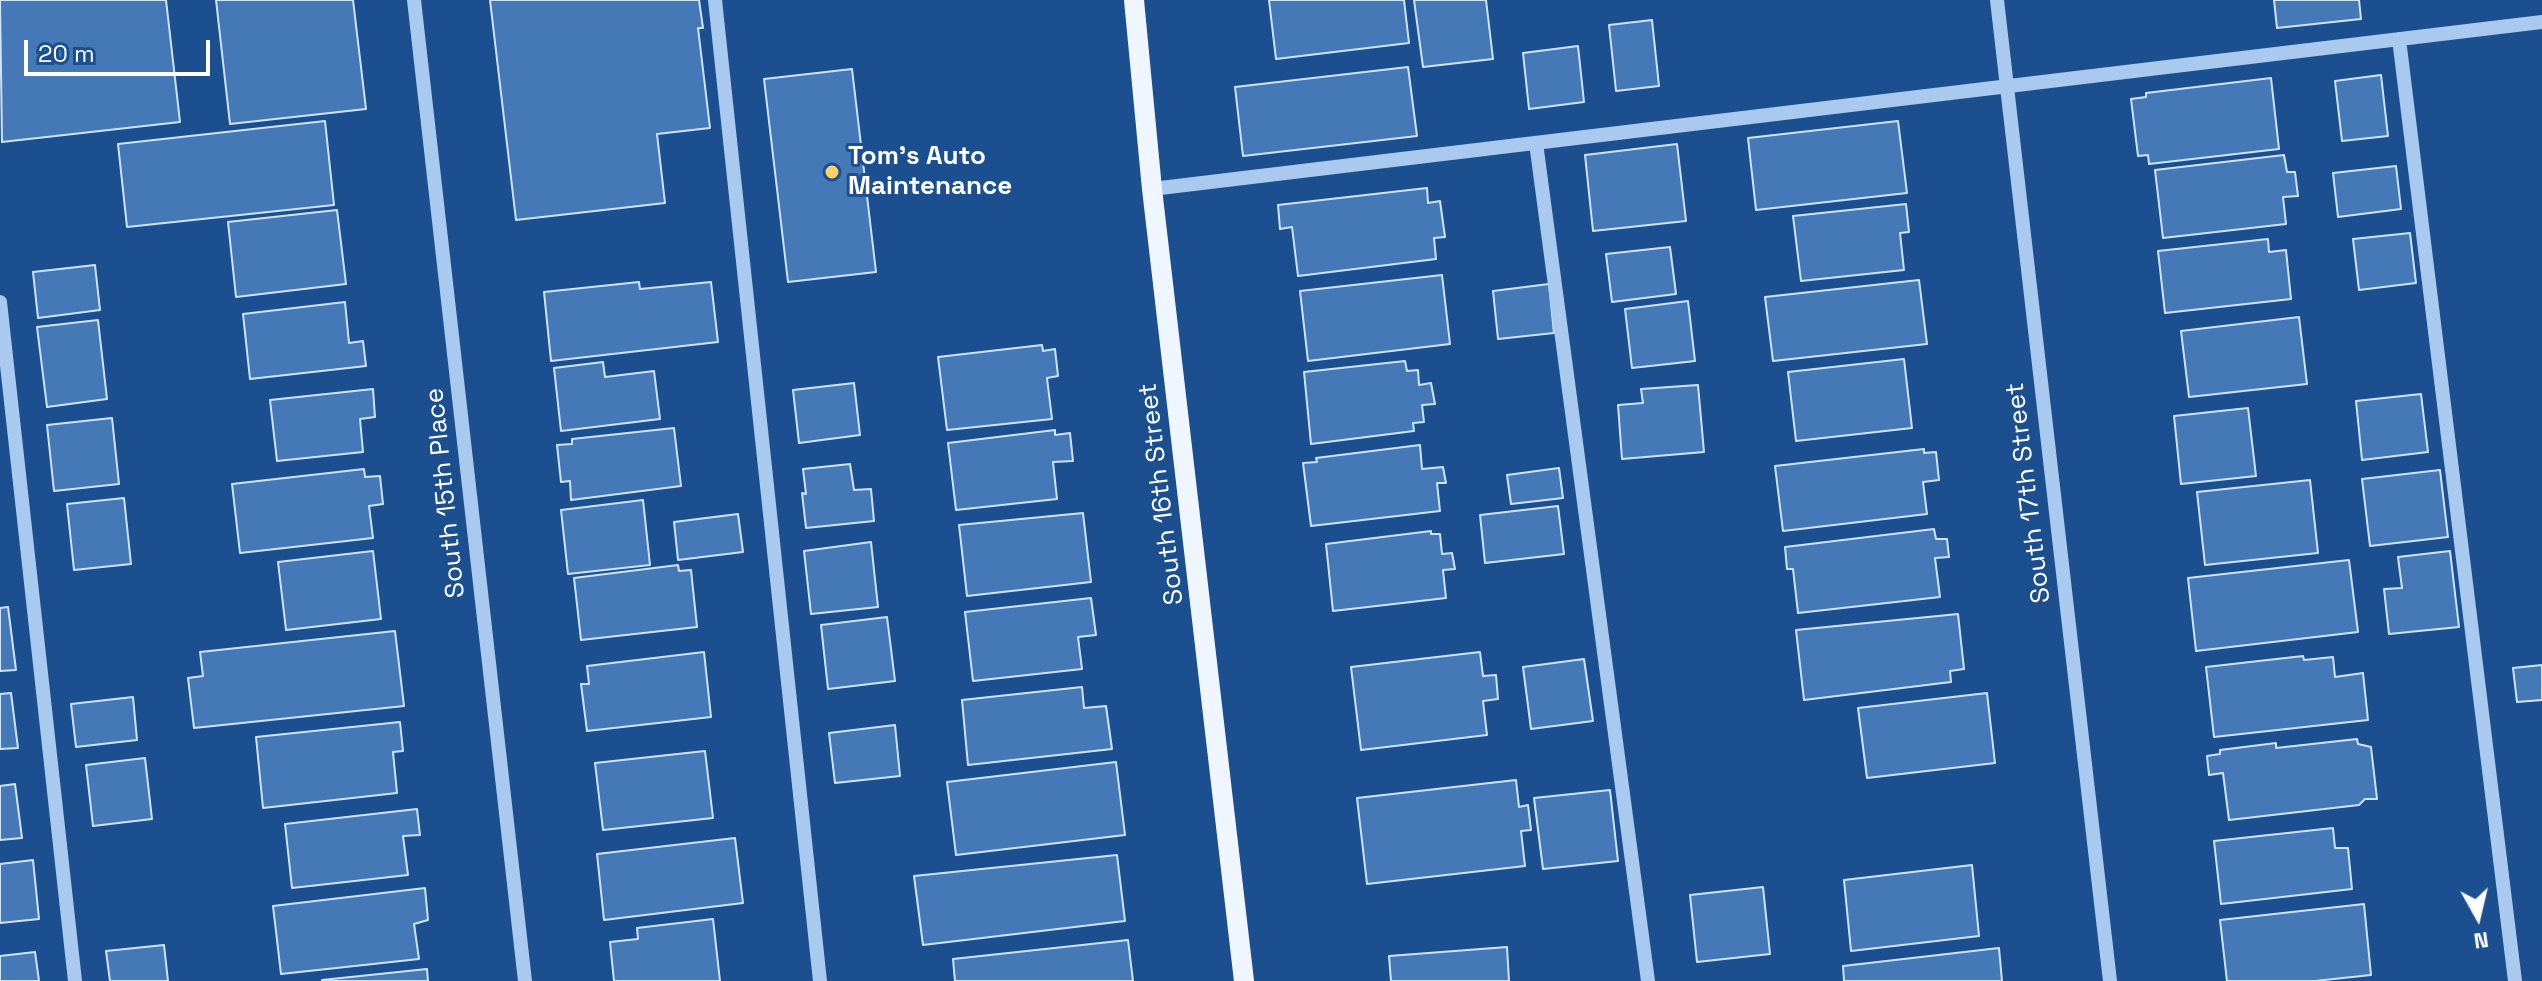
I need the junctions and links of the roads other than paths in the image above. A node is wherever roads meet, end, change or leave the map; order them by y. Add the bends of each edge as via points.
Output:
1 (414, 0) edge
2 (715, 0) edge
3 (1134, 0) edge
4 (1997, 0) edge
5 (2542, 22) edge
6 (2399, 39) junction
7 (2007, 85) junction
8 (1536, 143) junction
9 (1152, 189) junction
10 (0, 302) edge
11 (75, 981) edge
12 (525, 981) edge
13 (820, 981) edge
14 (1244, 981) edge
15 (1648, 981) edge
16 (2110, 981) edge
17 (2515, 981) edge

1 - 12 street, South 15th Place
2 - 13 street
3 - 9 main road, South 16th Street
4 - 7 street, South 17th Street
5 - 6 street
6 - 7 street
6 - 17 street
7 - 8 street
7 - 16 street, South 17th Street
8 - 9 street
8 - 15 street
9 - 14 main road, South 16th Street
10 - 11 street

